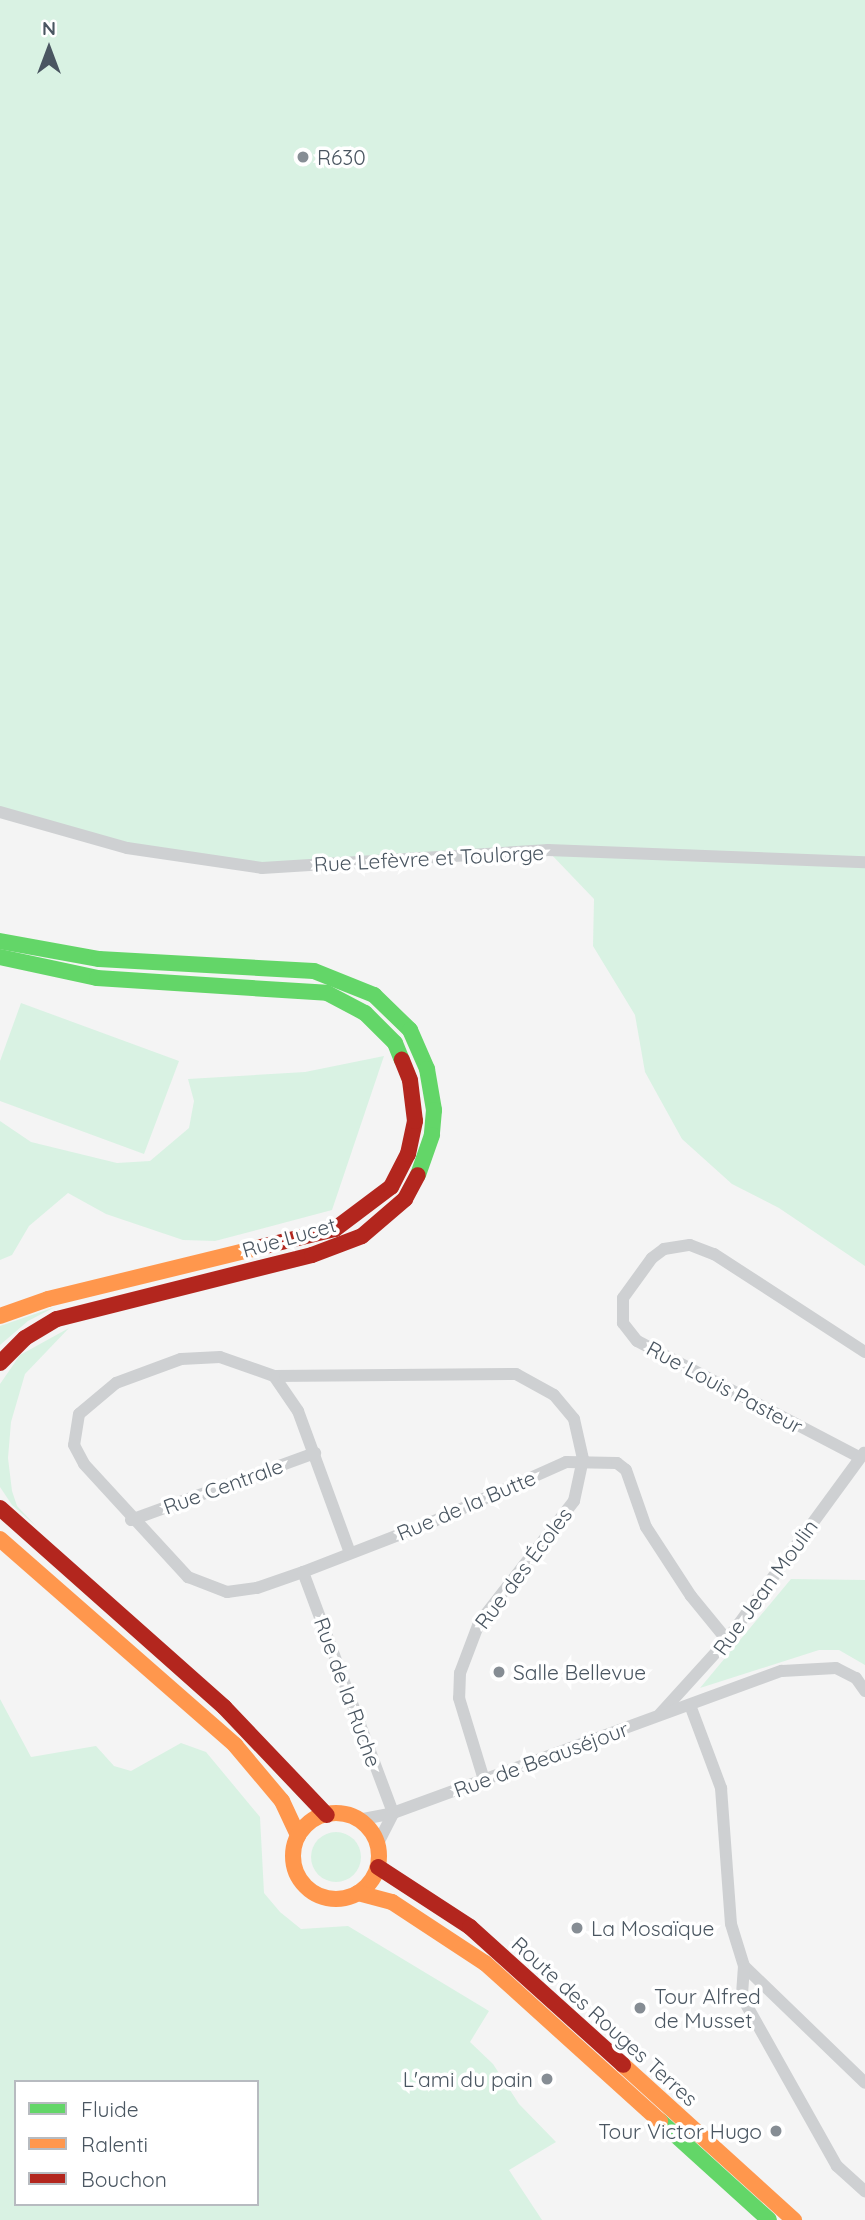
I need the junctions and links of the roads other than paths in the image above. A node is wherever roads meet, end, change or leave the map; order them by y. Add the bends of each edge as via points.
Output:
1 (0, 812) edge
2 (865, 862) edge
3 (0, 941) edge
4 (0, 957) edge
5 (0, 1316) edge
6 (865, 1352) edge
7 (0, 1363) edge
8 (274, 1376) junction
9 (315, 1453) junction
10 (862, 1454) edge
11 (583, 1460) junction
12 (0, 1508) edge
13 (131, 1520) junction
14 (0, 1539) edge
15 (350, 1553) junction
16 (303, 1572) junction
17 (727, 1640) junction
18 (865, 1691) edge
19 (690, 1705) junction
20 (658, 1716) junction
21 (484, 1780) junction
22 (393, 1813) junction
23 (327, 1815) junction
24 (358, 1820) junction
25 (298, 1836) junction
26 (377, 1845) junction
27 (377, 1867) junction
28 (358, 1893) junction
29 (744, 1966) junction
30 (865, 2082) edge
31 (865, 2191) edge
32 (769, 2220) edge
33 (794, 2220) edge

1 - 2 street, Rue Lefèvre et Toulorge via 127,848 262,868 548,850
3 - 7 main road, Rue Lucet via 99,959 304,970 356,985 374,995 410,1030 428,1069 433,1110 432,1135 417,1178 405,1199 362,1236 312,1255 57,1319 25,1338
4 - 5 main road, Rue Lucet via 97,978 327,993 365,1013 396,1043 410,1080 415,1121 408,1154 391,1187 335,1229 48,1299
6 - 10 street, Rue Louis Pasteur via 714,1254 690,1245 664,1249 652,1258 623,1298 623,1323 638,1340
8 - 9 street via 298,1411
8 - 11 street, Rue des Écoles via 516,1374 539,1383 566,1406 580,1433
8 - 13 street, Rue de la Butte via 235,1360 203,1356 140,1373 89,1404 79,1415 74,1445 83,1464
9 - 13 street, Rue Centrale
9 - 15 street
10 - 17 street, Rue Jean Moulin
11 - 15 street, Rue de la Butte via 566,1462
11 - 17 street via 606,1460 626,1470 646,1527 691,1596
11 - 21 street, Rue des Écoles via 574,1501 479,1623 468,1646 459,1698
12 - 23 main road via 224,1707
13 - 16 street, Rue de la Butte via 188,1577 205,1587 242,1591
14 - 25 main road via 235,1745 282,1801
15 - 16 street, Rue de la Butte
16 - 22 street, Rue de la Ruche
17 - 20 street, Rue Jean Moulin
18 - 19 street, Rue de Beauséjour via 856,1678 836,1668 802,1668
19 - 20 street, Rue de Beauséjour
19 - 29 street via 721,1788 731,1924
20 - 21 street, Rue de Beauséjour
21 - 22 street, Rue de Beauséjour
22 - 24 street, Rue de Beauséjour
22 - 26 street
23 - 24 main road
23 - 25 main road via 315,1819
24 - 26 main road
25 - 28 main road via 294,1863 307,1888 332,1899
26 - 27 main road
27 - 28 main road
27 - 33 main road, Route des Rouges Terres via 470,1927
28 - 32 main road, Route des Rouges Terres via 392,1902 485,1963
29 - 30 street
29 - 31 street via 742,1997 837,2166

